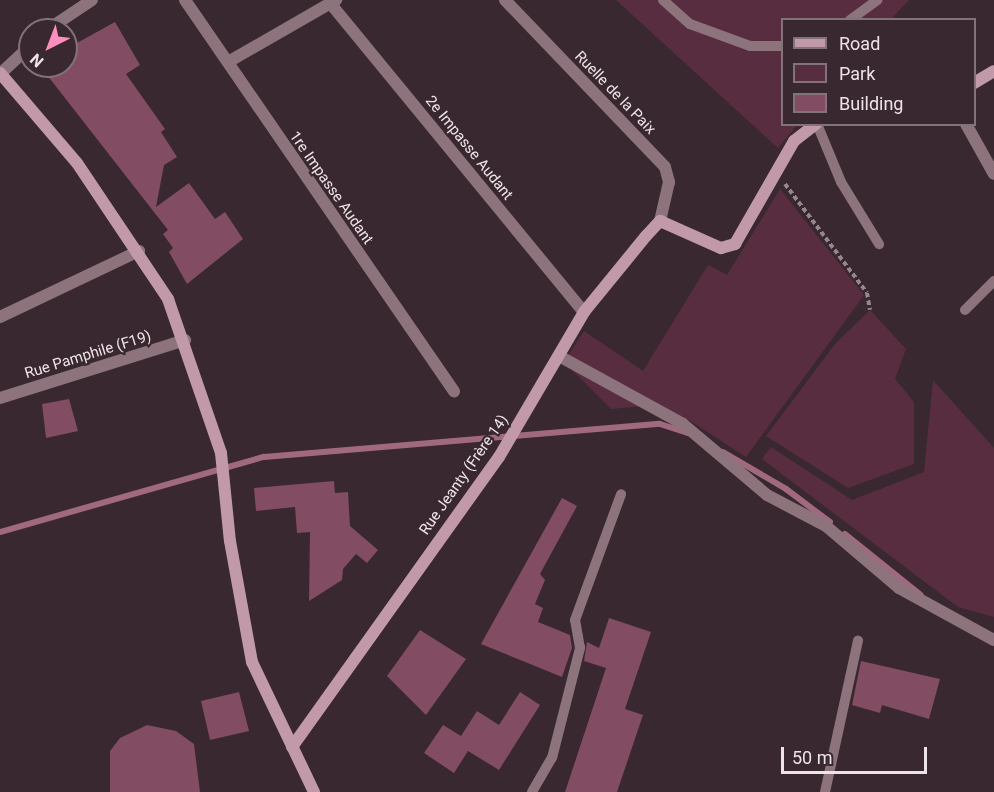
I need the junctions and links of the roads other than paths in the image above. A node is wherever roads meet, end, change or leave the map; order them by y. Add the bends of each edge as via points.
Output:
1 (92, 0) edge
2 (185, 0) edge
3 (506, 0) edge
4 (663, 0) edge
5 (878, 0) edge
6 (333, 2) edge
7 (65, 18) edge
8 (853, 18) edge
9 (781, 46) edge
10 (18, 57) edge
11 (228, 62) junction
12 (994, 71) edge
13 (0, 74) edge
14 (976, 82) edge
15 (813, 126) edge
16 (817, 126) edge
17 (967, 126) edge
18 (994, 174) edge
19 (660, 221) junction
20 (879, 244) dead end
21 (139, 251) junction
22 (994, 281) edge
23 (965, 310) dead end
24 (584, 312) junction
25 (0, 317) edge
26 (185, 340) junction
27 (559, 356) junction
28 (454, 391) dead end
29 (0, 398) edge
30 (621, 494) dead end
31 (994, 640) edge
32 (858, 641) dead end
33 (292, 747) junction
34 (314, 792) edge
35 (532, 792) edge
36 (825, 792) edge

1 - 7 street
2 - 11 street, 1re Impasse Audant
3 - 19 street, Ruelle de la Paix via 665,167 669,182
4 - 9 lane via 690,24 750,46
5 - 8 lane
6 - 11 street
6 - 24 street, 2e Impasse Audant
10 - 13 street
11 - 28 street, 1re Impasse Audant
12 - 14 street
13 - 21 street via 77,163
15 - 19 street via 794,141 742,236 726,248
16 - 20 lane via 841,182
17 - 18 street
19 - 24 street, Rue Jeanty (Frère 14)
21 - 25 street
21 - 26 street
22 - 23 lane
24 - 27 street, Rue Jeanty (Frère 14)
26 - 29 street, Rue Pamphile (F19)
26 - 33 street via 221,453 252,662
27 - 31 street via 683,424 767,495 826,526 899,588
27 - 33 street, Rue Jeanty (Frère 14) via 499,456
30 - 35 lane via 575,620 580,648 552,758
32 - 36 lane
33 - 34 street

